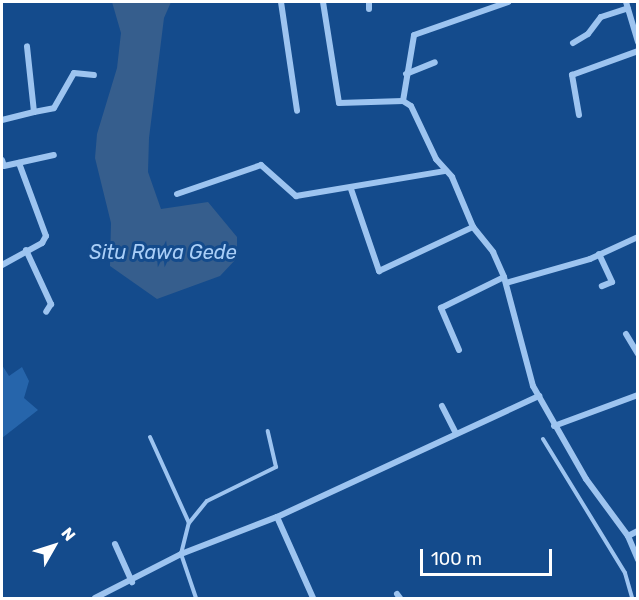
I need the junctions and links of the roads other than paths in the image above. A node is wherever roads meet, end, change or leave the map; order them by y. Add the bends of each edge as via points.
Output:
1 (281, 2) edge
2 (323, 2) edge
3 (508, 2) edge
4 (488, 5) edge
5 (627, 5) edge
6 (638, 42) edge
7 (573, 43) dead end
8 (27, 46) dead end
9 (638, 51) edge
10 (435, 62) dead end
11 (406, 74) junction
12 (94, 75) dead end
13 (403, 102) junction
14 (297, 111) dead end
15 (33, 112) junction
16 (579, 116) dead end
17 (2, 120) edge
18 (54, 155) dead end
19 (19, 163) junction
20 (2, 166) edge
21 (446, 171) junction
22 (351, 189) junction
23 (177, 194) dead end
24 (473, 227) junction
25 (638, 237) edge
26 (26, 250) junction
27 (599, 254) junction
28 (2, 265) edge
29 (505, 280) junction
30 (602, 286) dead end
31 (46, 312) dead end
32 (626, 334) dead end
33 (459, 350) dead end
34 (638, 354) edge
35 (638, 395) edge
36 (539, 396) junction
37 (442, 406) dead end
38 (554, 426) junction
39 (268, 431) dead end
40 (456, 434) junction
41 (150, 437) dead end
42 (543, 439) dead end
43 (277, 517) junction
44 (189, 523) junction
45 (638, 531) edge
46 (628, 536) junction
47 (115, 544) dead end
48 (182, 554) junction
49 (638, 560) edge
50 (132, 582) junction
51 (96, 598) edge
52 (196, 598) edge
53 (313, 598) edge
54 (632, 598) edge

1 - 14 street
2 - 13 street via 339,103
3 - 4 street
4 - 11 street via 414,35
5 - 6 street
5 - 7 street via 601,17 588,34
8 - 15 street
9 - 16 street via 572,75
10 - 11 street
11 - 13 street
12 - 15 street via 74,73 54,108
13 - 21 street via 411,106 436,159
15 - 17 street
18 - 19 street
19 - 20 street
19 - 26 street via 46,236 42,243
21 - 22 street
21 - 24 street
22 - 23 street via 296,196 261,165
22 - 24 street via 379,271
24 - 29 street via 493,252
25 - 27 street
26 - 28 street
26 - 31 street via 51,304
27 - 29 street
27 - 30 street via 612,282
29 - 33 street via 441,308
29 - 36 street via 520,342
32 - 34 street
35 - 38 street
36 - 38 street
36 - 40 street
37 - 40 street
38 - 46 street
39 - 44 lane via 276,467 207,501
40 - 43 street
41 - 44 lane
42 - 54 lane via 625,573
43 - 48 street
43 - 53 street
44 - 48 lane
45 - 46 street
46 - 49 street
47 - 50 street
48 - 50 street
48 - 52 lane
50 - 51 street

